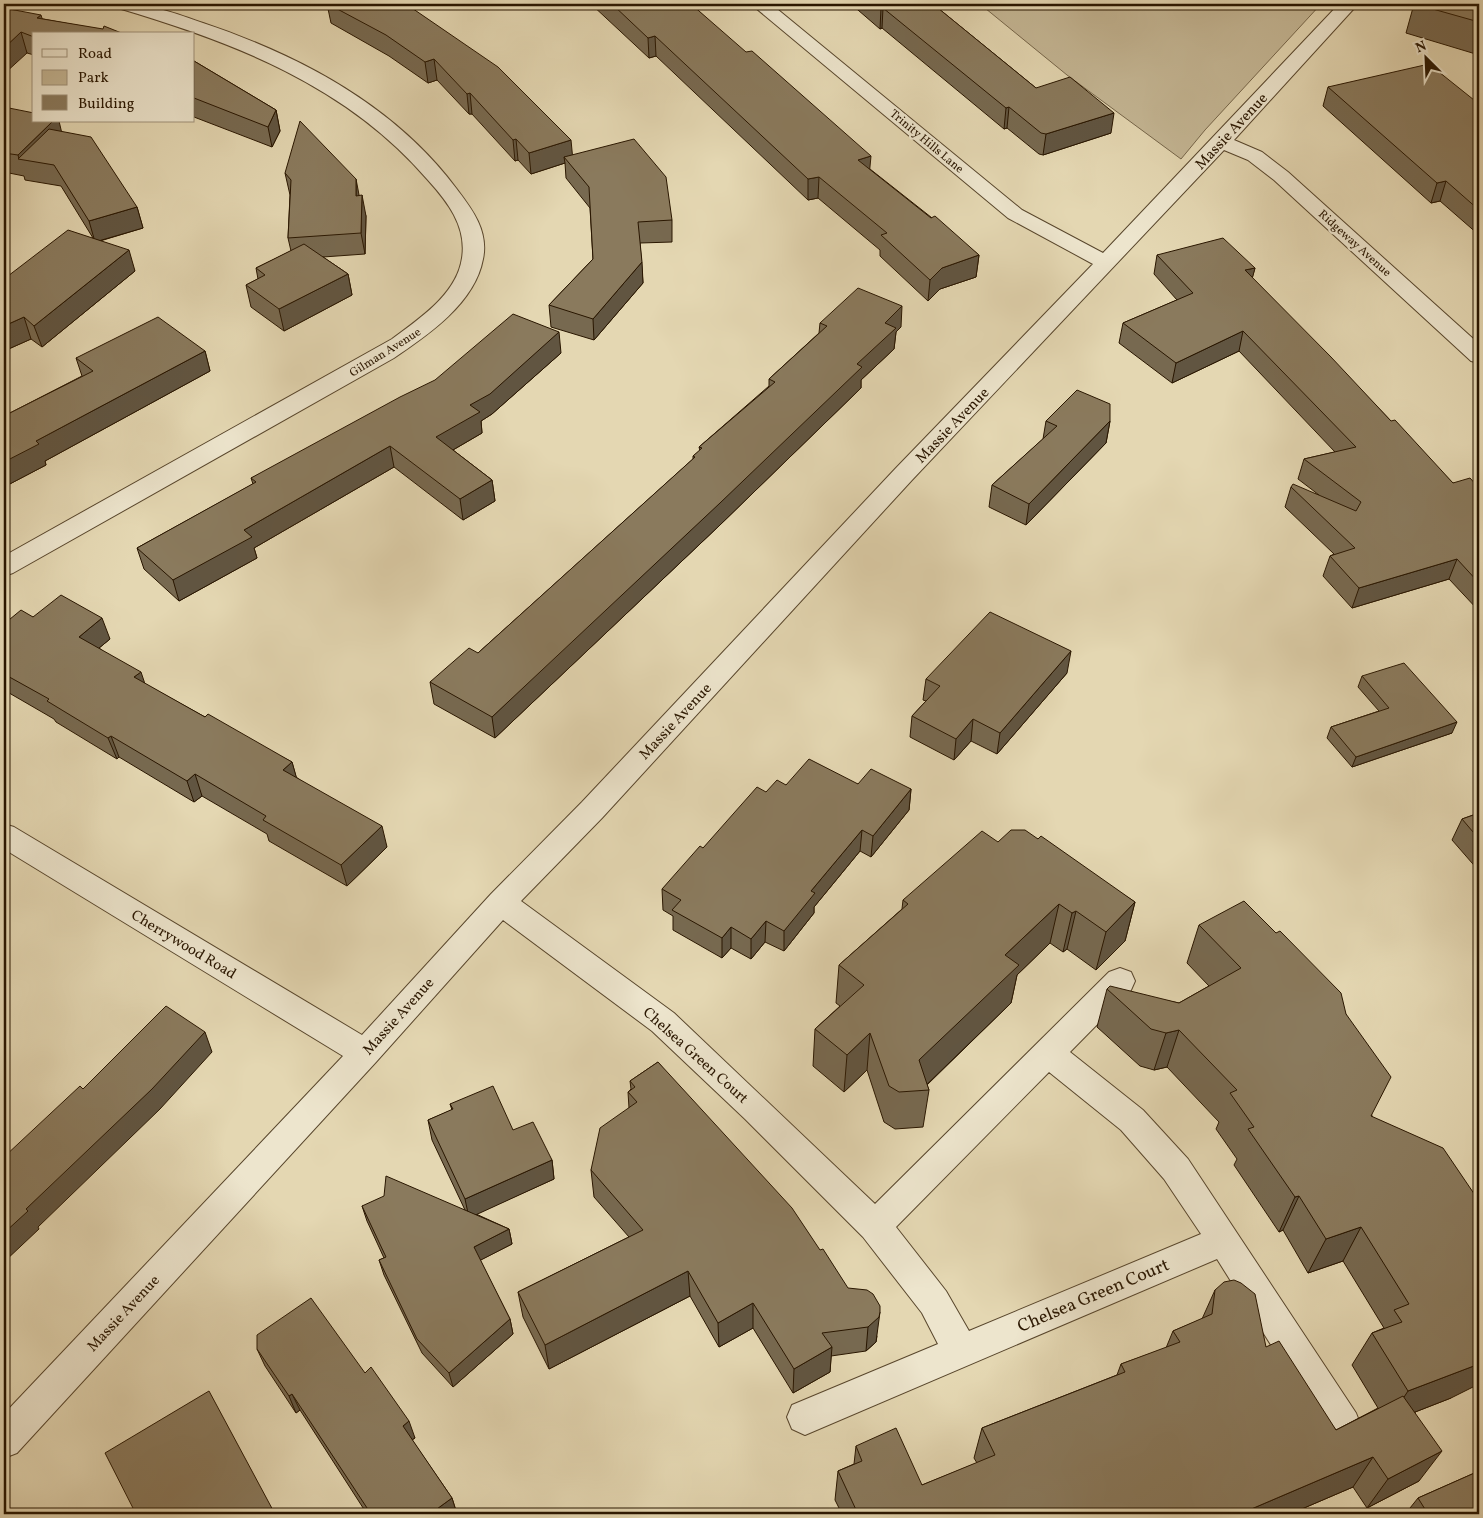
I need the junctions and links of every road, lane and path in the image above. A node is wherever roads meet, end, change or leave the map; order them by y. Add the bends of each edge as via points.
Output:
1 (124, 4) edge
2 (760, 4) edge
3 (1350, 4) edge
4 (1221, 142) junction
5 (1105, 262) junction
6 (1479, 356) edge
7 (4, 567) edge
8 (4, 835) edge
9 (501, 902) junction
10 (1120, 981) dead end
11 (365, 1053) junction
12 (1048, 1053) junction
13 (875, 1226) junction
14 (1224, 1240) junction
15 (961, 1350) junction
16 (805, 1417) dead end
17 (1343, 1426) edge
18 (4, 1440) edge

1 - 7 street, Gilman Avenue via 189,22 255,48 300,69 357,104 402,141 436,176 466,216 474,243 472,261 467,276 448,304 431,321 386,353
2 - 5 street, Trinity Hills Lane via 1016,214
3 - 4 street, Massie Avenue
4 - 5 street, Massie Avenue
4 - 6 street, Ridgeway Avenue via 1255,156 1282,176
5 - 9 street, Massie Avenue via 592,810
8 - 11 street, Cherrywood Road
9 - 11 street, Massie Avenue
9 - 13 street, Chelsea Green Court via 663,1022
10 - 12 street
11 - 18 street, Massie Avenue
12 - 13 street
12 - 14 street via 1132,1120 1176,1169
13 - 15 street, Chelsea Green Court via 934,1302
14 - 15 street, Chelsea Green Court
14 - 17 street
15 - 16 street, Chelsea Green Court

